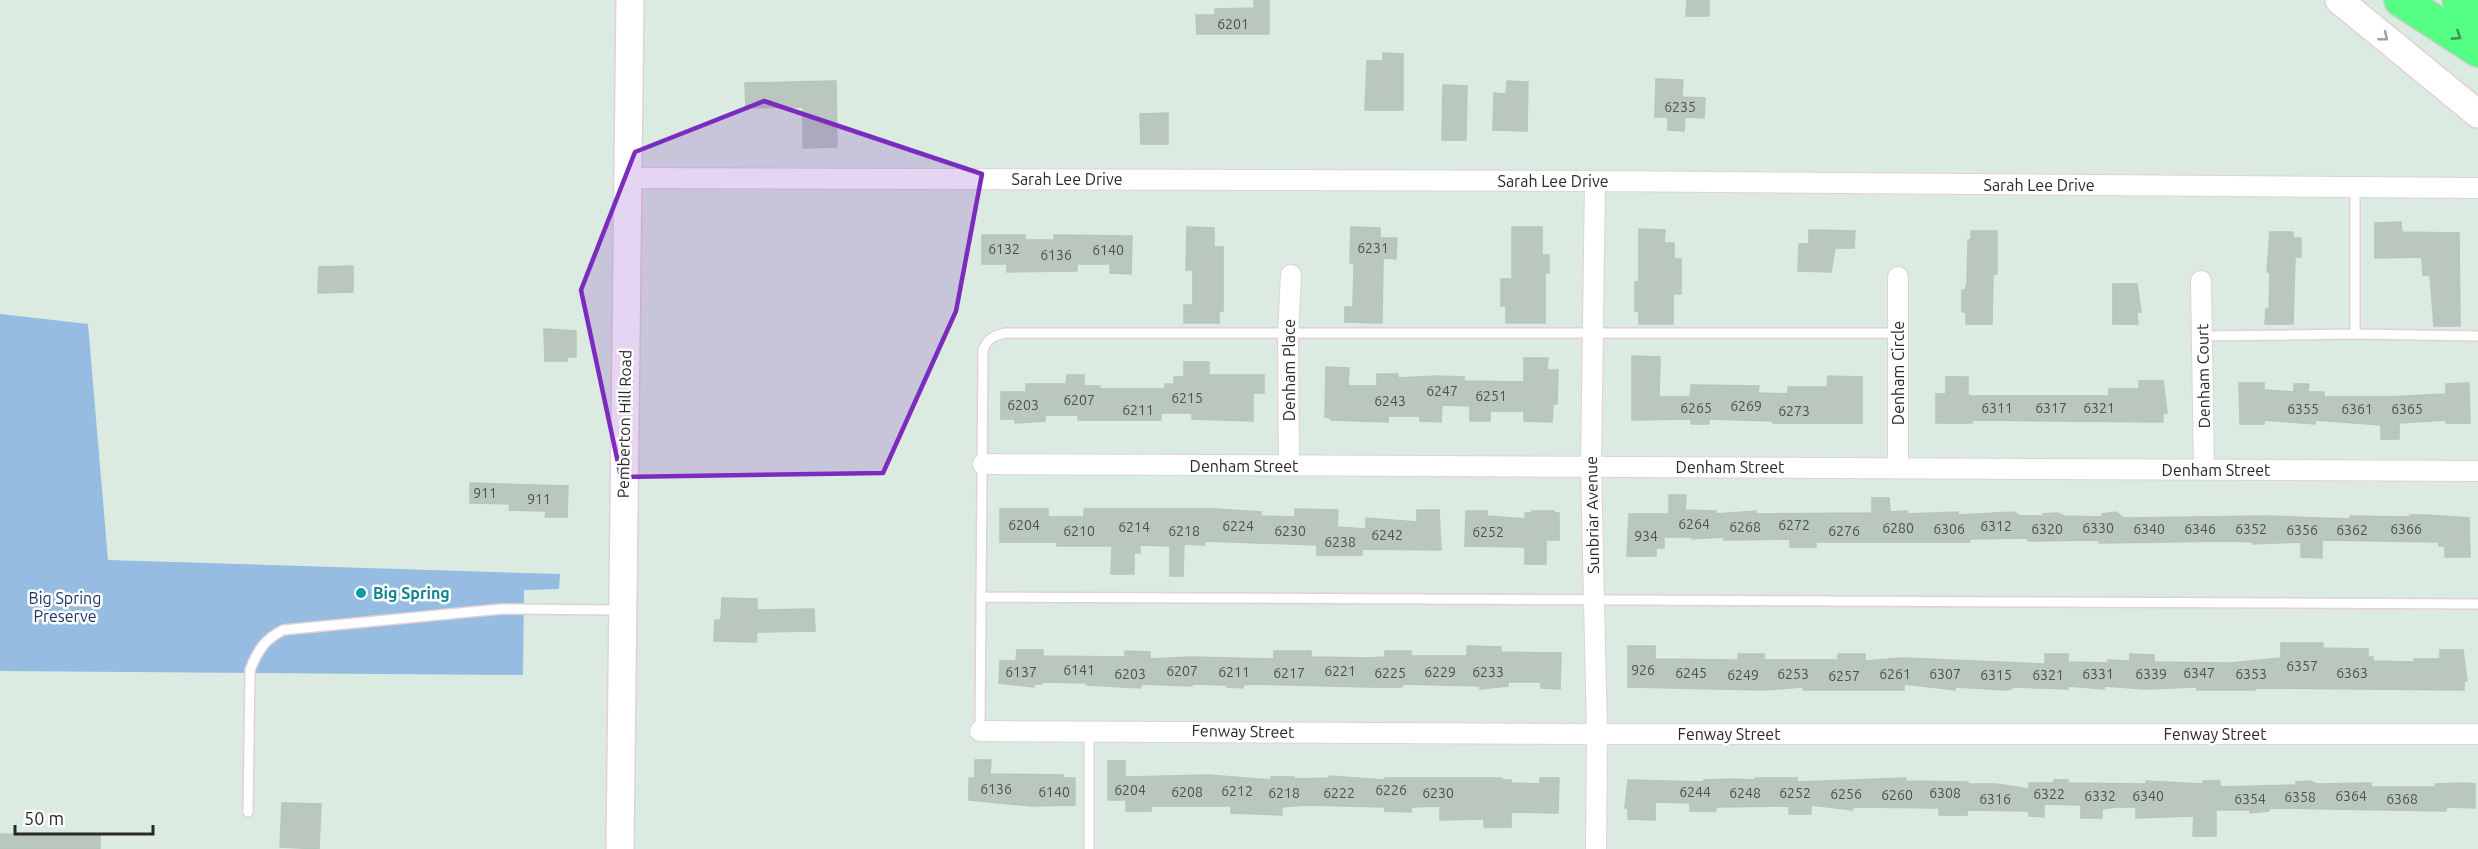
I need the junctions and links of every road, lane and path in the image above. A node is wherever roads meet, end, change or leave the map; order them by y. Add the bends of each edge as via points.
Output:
1 (630, 0) edge
2 (2339, 0) edge
3 (2401, 0) edge
4 (2459, 0) edge
5 (2478, 16) edge
6 (2478, 50) edge
7 (2478, 114) edge
8 (628, 178) junction
9 (1595, 181) junction
10 (2355, 187) junction
11 (2478, 188) edge
12 (1291, 275) dead end
13 (1898, 277) dead end
14 (2201, 281) dead end
15 (1591, 332) junction
16 (1898, 333) junction
17 (1288, 334) junction
18 (2355, 334) junction
19 (2203, 336) junction
20 (2478, 336) edge
21 (983, 464) junction
22 (1289, 466) junction
23 (1591, 466) junction
24 (1898, 468) junction
25 (2204, 470) junction
26 (2478, 471) edge
27 (981, 597) junction
28 (1593, 600) junction
29 (2478, 604) edge
30 (623, 610) junction
31 (1089, 730) junction
32 (980, 731) joint
33 (1597, 734) junction
34 (2478, 734) edge
35 (248, 812) dead end
36 (620, 849) edge
37 (1089, 849) edge
38 (1596, 849) edge

1 - 8 street, Pemberton Hill Road
2 -> 7 street
3 -> 6 highway
4 - 5 highway
8 - 9 street, Sarah Lee Drive
8 - 30 street, Pemberton Hill Road
9 - 10 street, Sarah Lee Drive
9 - 15 street, Sunbriar Avenue
10 - 11 street, Sarah Lee Drive
10 - 18 lane
12 - 17 street, Denham Place
13 - 16 street, Denham Circle
14 - 19 street, Denham Court
15 - 16 lane
15 - 17 lane
15 - 23 street, Sunbriar Avenue
16 - 24 street, Denham Circle
17 - 21 lane via 994,336 983,350
17 - 22 street, Denham Place
18 - 19 lane
18 - 20 lane
19 - 25 street, Denham Court
21 - 22 street, Denham Street
21 - 27 lane
22 - 23 street, Denham Street
23 - 24 street, Denham Street
23 - 28 street, Sunbriar Avenue
24 - 25 street, Denham Street
25 - 26 street, Denham Street
27 - 28 lane
27 - 32 lane
28 - 29 lane
28 - 33 street, Sunbriar Avenue
30 - 35 lane via 501,609 283,630 266,640 250,670
30 - 36 street, Pemberton Hill Road
31 - 32 street, Fenway Street
31 - 33 street, Fenway Street
31 - 37 lane
33 - 34 street, Fenway Street
33 - 38 street, Sunbriar Avenue

